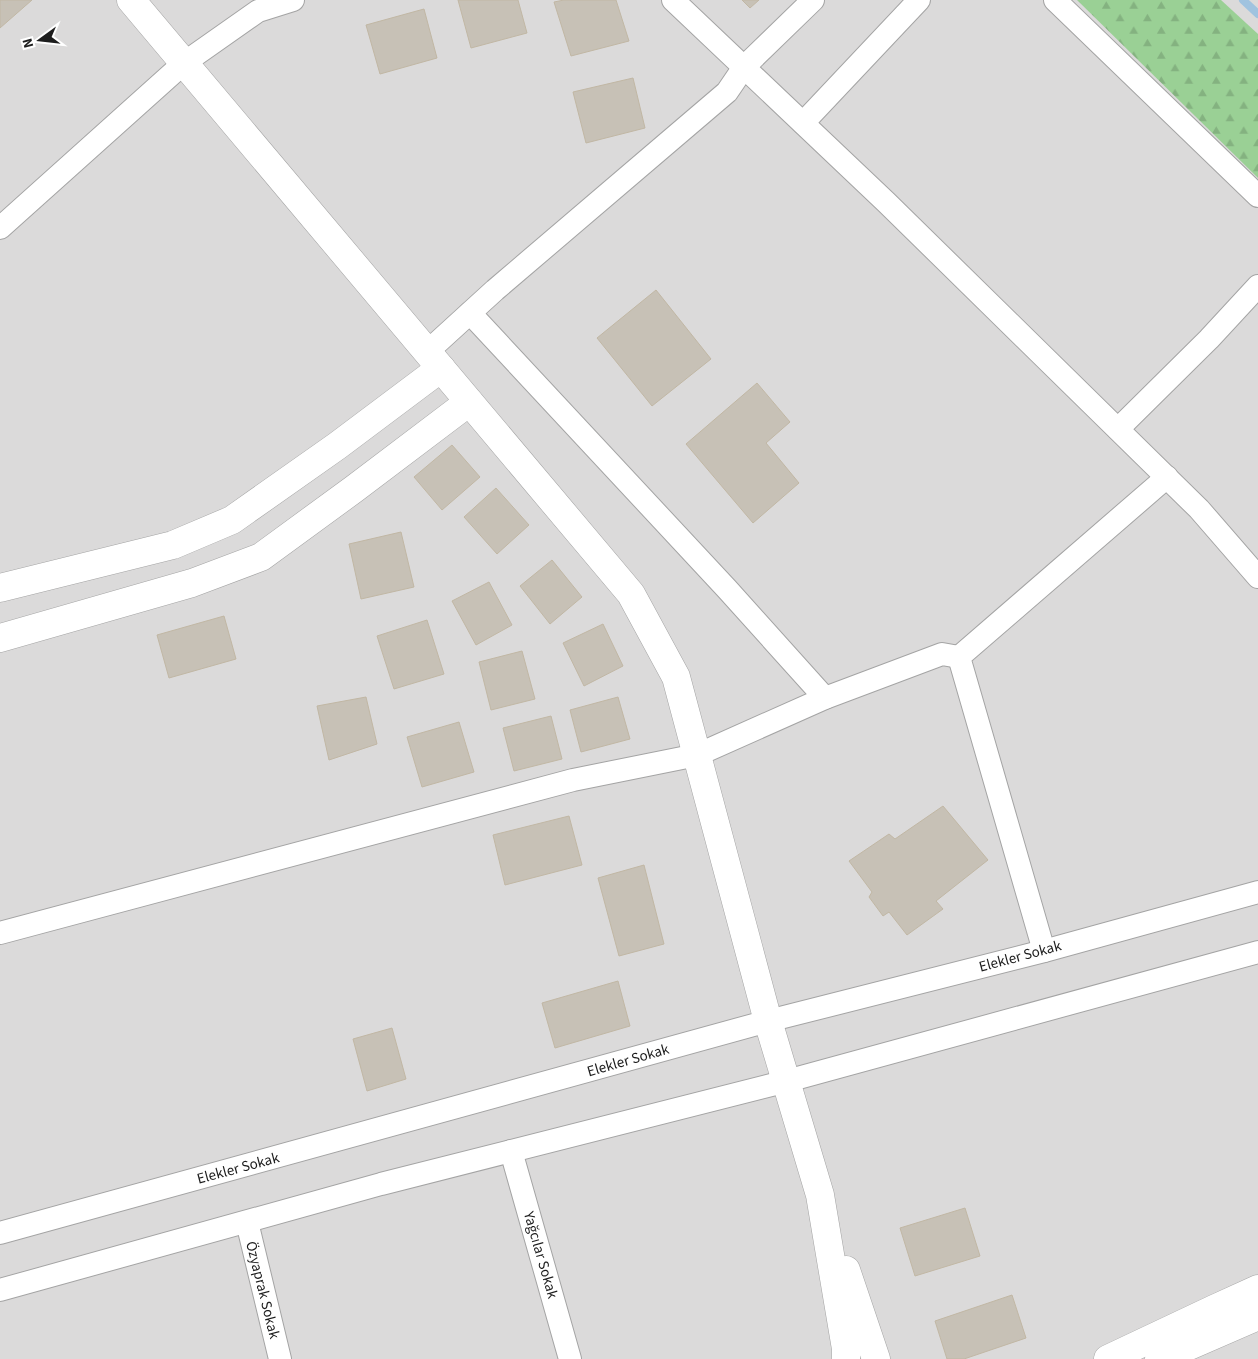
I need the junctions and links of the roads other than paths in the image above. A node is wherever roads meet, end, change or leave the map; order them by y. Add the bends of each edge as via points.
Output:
1 (131, 0) edge
2 (293, 0) edge
3 (673, 0) edge
4 (813, 0) edge
5 (919, 0) edge
6 (1056, 0) edge
7 (184, 63) junction
8 (744, 67) junction
9 (803, 124) junction
10 (1258, 196) edge
11 (0, 228) edge
12 (1258, 286) edge
13 (470, 313) junction
14 (434, 360) junction
15 (469, 402) junction
16 (1118, 430) junction
17 (1167, 477) junction
18 (1258, 577) edge
19 (0, 588) edge
20 (0, 638) edge
21 (959, 657) junction
22 (825, 698) junction
23 (697, 755) junction
24 (1258, 892) edge
25 (0, 933) edge
26 (1044, 951) junction
27 (1258, 952) edge
28 (768, 1021) junction
29 (787, 1081) junction
30 (511, 1151) junction
31 (820, 1195) junction
32 (247, 1222) junction
33 (0, 1233) edge
34 (0, 1290) edge
35 (1258, 1290) edge
36 (1258, 1316) edge
37 (1161, 1358) edge
38 (280, 1359) edge
39 (570, 1359) edge
40 (846, 1359) edge
41 (876, 1359) edge
42 (1108, 1359) edge

1 - 7 street
2 - 7 street via 258,11
3 - 8 street
4 - 8 street
5 - 9 street
6 - 10 street
7 - 11 street
7 - 14 street
8 - 9 street
8 - 13 street via 727,92
9 - 16 street
12 - 16 street
13 - 14 street
13 - 22 street via 727,588
14 - 15 street
14 - 19 street via 337,446 232,520 173,546
15 - 20 street via 262,557 192,583
15 - 23 street via 631,594 676,676
16 - 17 street
17 - 18 street
17 - 21 street
21 - 22 street via 942,654
21 - 26 street
22 - 23 street
23 - 25 street via 573,780
23 - 28 street
24 - 26 street, Elekler Sokak
26 - 28 street, Elekler Sokak
27 - 29 street
28 - 29 street
28 - 33 street, Elekler Sokak
29 - 30 street
29 - 31 street
30 - 32 street
30 - 39 street, Yağcılar Sokak
31 - 40 street
31 - 41 street
32 - 34 street
32 - 38 street, Özyaprak Sokak
35 - 42 street
36 - 37 street

